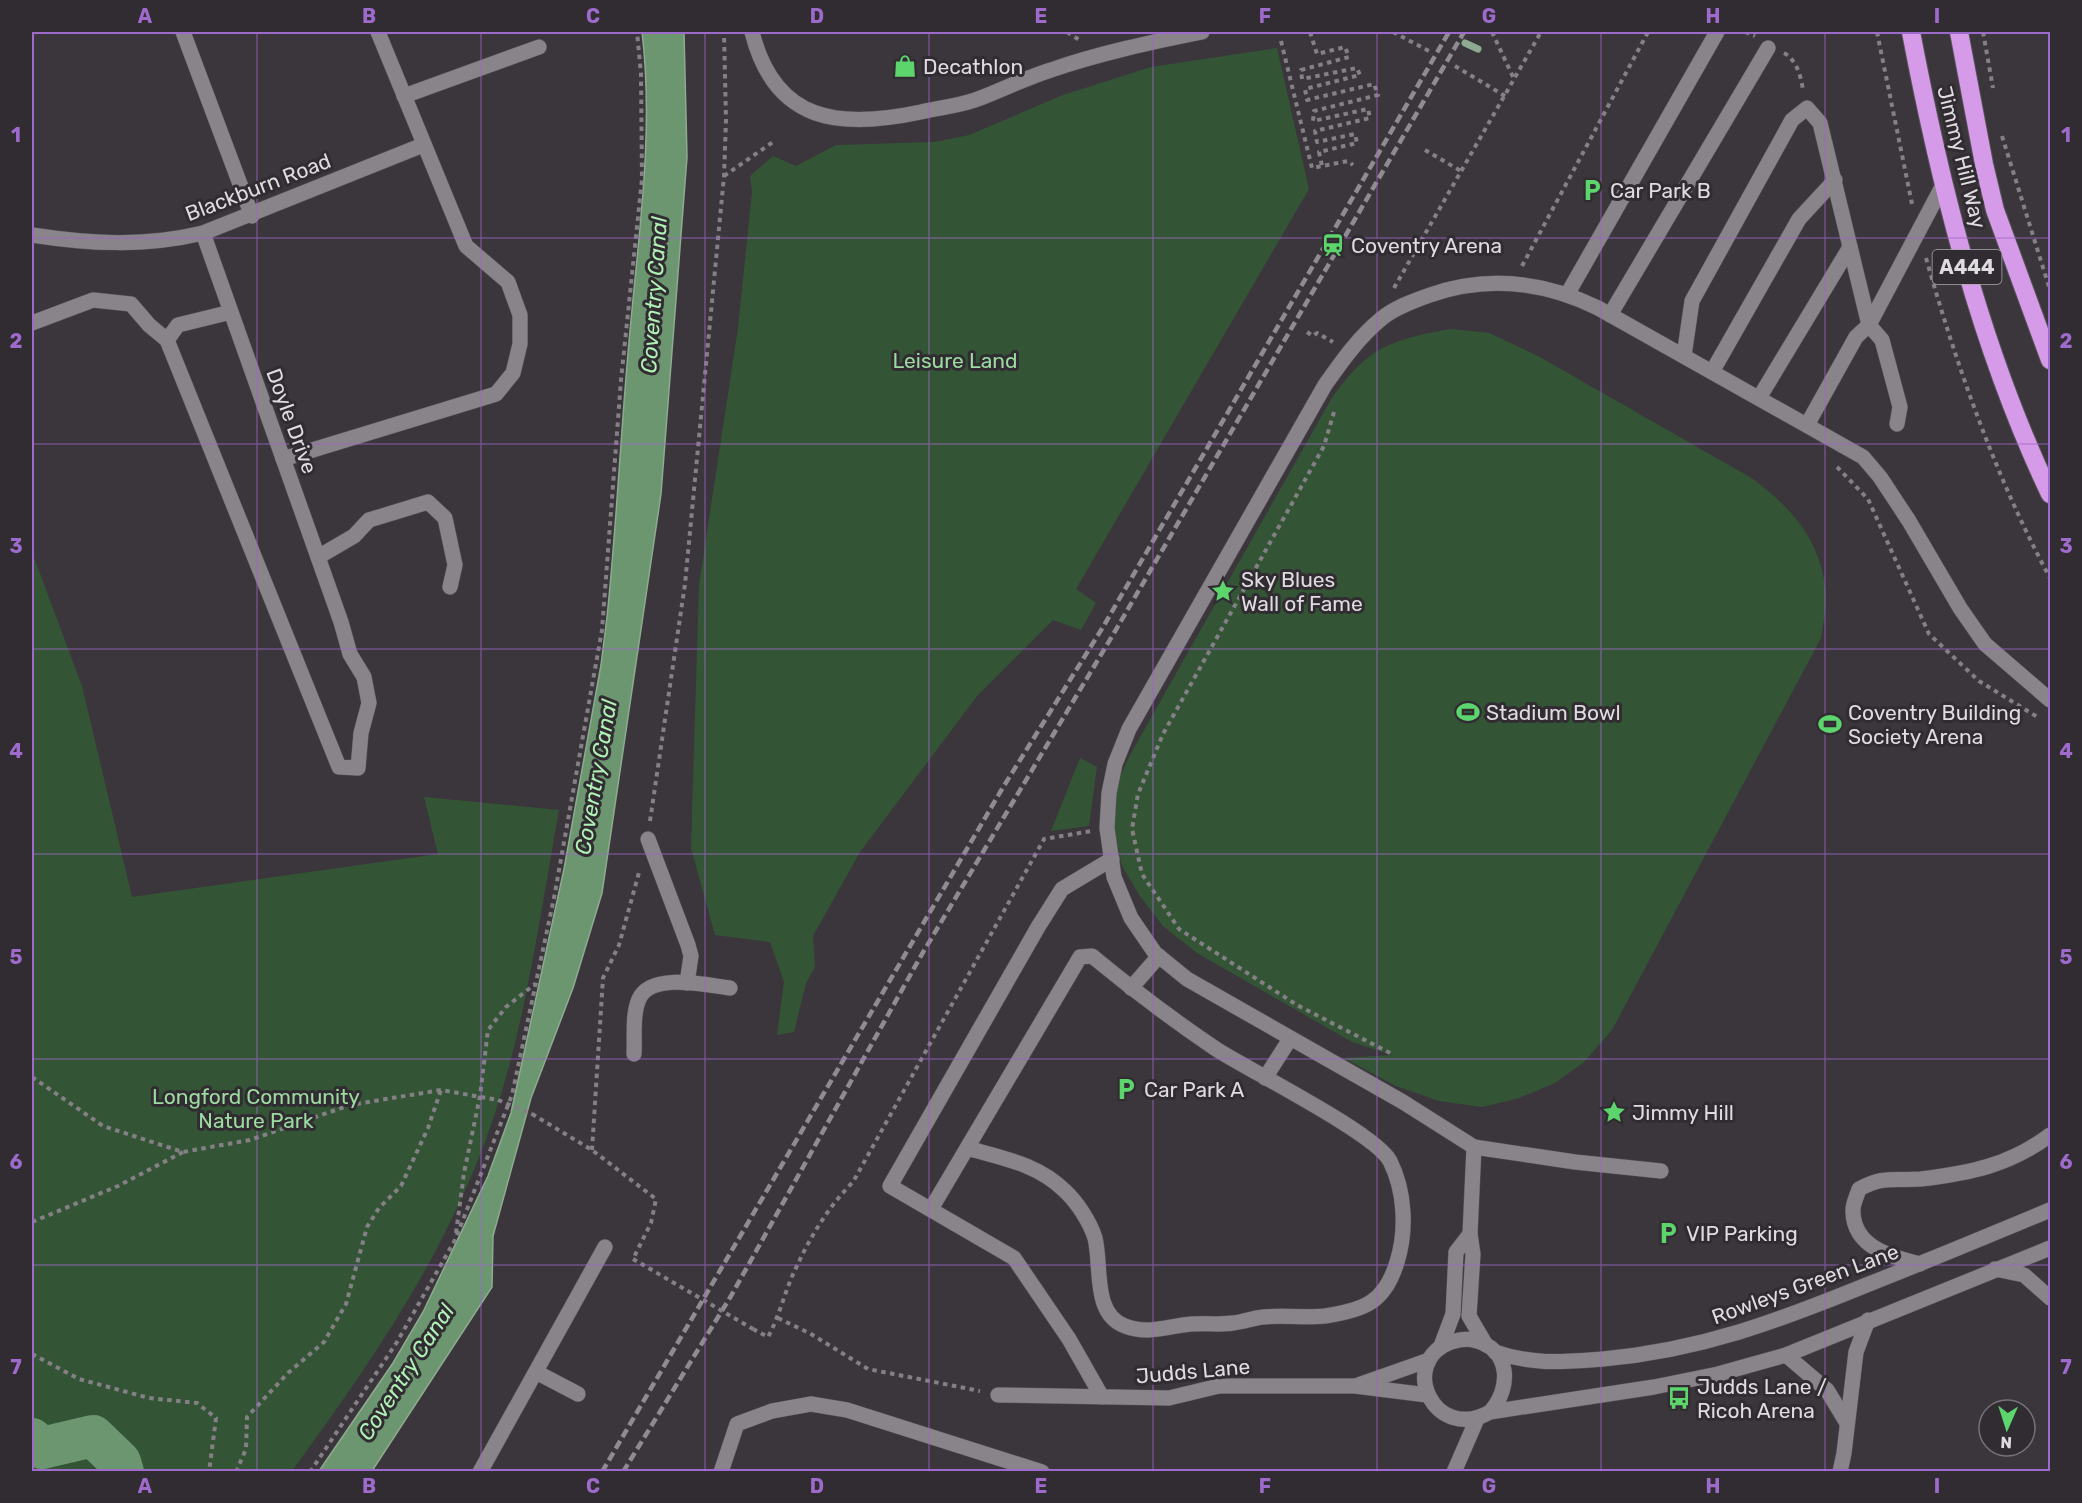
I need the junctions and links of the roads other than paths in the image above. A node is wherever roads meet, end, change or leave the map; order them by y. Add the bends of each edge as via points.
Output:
1 (183, 32) edge
2 (378, 32) edge
3 (752, 32) edge
4 (1202, 32) edge
5 (1717, 32) edge
6 (1911, 32) edge
7 (1959, 32) edge
8 (539, 46) dead end
9 (1768, 48) road end
10 (404, 96) junction
11 (423, 145) junction
12 (1835, 180) junction
13 (1943, 185) junction
14 (252, 216) junction
15 (203, 234) junction
16 (32, 235) edge
17 (1850, 247) junction
18 (1568, 293) junction
19 (231, 312) junction
20 (1610, 315) junction
21 (32, 323) edge
22 (1869, 325) junction
23 (167, 340) junction
24 (1684, 356) junction
25 (2050, 360) edge
26 (1712, 372) junction
27 (1759, 398) junction
28 (1897, 424) dead end
29 (1807, 426) junction
30 (283, 459) junction
31 (2050, 494) edge
32 (318, 557) junction
33 (450, 587) dead end
34 (2050, 700) edge
35 (648, 839) road end
36 (1112, 859) junction
37 (1159, 956) junction
38 (687, 983) junction
39 (730, 988) dead end
40 (1131, 988) junction
41 (1290, 1040) junction
42 (634, 1054) dead end
43 (1265, 1078) junction
44 (2050, 1135) edge
45 (1474, 1147) junction
46 (966, 1148) junction
47 (1661, 1171) dead end
48 (931, 1209) junction
49 (2050, 1210) edge
50 (1470, 1234) junction
51 (605, 1247) dead end
52 (2050, 1248) edge
53 (1920, 1264) junction
54 (1995, 1269) junction
55 (2050, 1298) edge
56 (1868, 1320) junction
57 (1441, 1346) junction
58 (1490, 1348) junction
59 (1786, 1355) junction
60 (1429, 1360) junction
61 (536, 1372) junction
62 (1355, 1386) junction
63 (578, 1394) dead end
64 (998, 1395) road end
65 (1427, 1395) junction
66 (1102, 1397) junction
67 (1483, 1415) junction
68 (1847, 1423) junction
69 (480, 1472) edge
70 (721, 1472) edge
71 (1042, 1472) edge
72 (1454, 1472) edge
73 (1840, 1472) edge

1 - 14 street
2 - 10 street
3 - 4 street via 767,72 787,94 817,115 842,121 892,118 972,101 1052,69
5 - 18 street
6 - 13 highway, Jimmy Hill Way / A444
7 - 25 highway, Jimmy Hill Way / A444 via 1995,210
8 - 10 street
9 - 20 street
10 - 11 street
11 - 14 street, Blackburn Road
11 - 30 street via 466,246 508,282 520,315 520,344 513,373 496,394
12 - 17 street
12 - 24 street via 1820,123 1807,108 1792,120 1692,301
12 - 26 street via 1799,219
13 - 22 street
13 - 31 highway, Jimmy Hill Way / A444 via 2005,387
14 - 15 street, Blackburn Road
15 - 16 street, Blackburn Road via 119,244
15 - 19 street, Doyle Drive
17 - 22 street
17 - 27 street
18 - 20 street
18 - 36 street via 1533,284 1492,282 1455,286 1411,302 1382,318 1351,347 1325,385 1129,729 1109,793 1107,828
19 - 23 street via 178,325
19 - 30 street, Doyle Drive
20 - 24 street
21 - 23 street via 93,300 113,301 131,304
22 - 28 street via 1882,340 1900,407
22 - 29 street via 1857,337
23 - 32 street, Doyle Drive via 339,767 358,768 369,703 364,677 350,654
24 - 26 street
26 - 27 street
27 - 29 street
29 - 34 street via 1863,457 1909,521 1985,644
30 - 32 street, Doyle Drive
32 - 33 street via 354,536 369,520 428,502 445,518 455,565
35 - 38 street via 691,956
36 - 37 street via 1114,877 1131,918
36 - 48 street via 1062,889 891,1186
37 - 40 street
37 - 41 street via 1187,979
38 - 39 street
38 - 42 street via 662,982 650,986 640,997
40 - 43 street
40 - 46 street via 1092,956 1080,957
41 - 43 street
41 - 45 street via 1403,1102
43 - 46 street via 1362,1136 1389,1159 1404,1204 1401,1251 1390,1285 1365,1307 1320,1316 1264,1317 1148,1331 1126,1327 1116,1322 1101,1298 1100,1266 1091,1227 1067,1192 1025,1164
44 - 53 street via 2025,1154 1972,1172 1919,1179 1878,1179 1859,1189 1852,1212 1858,1231 1871,1247 1887,1256
45 - 47 street
45 - 50 street
46 - 48 street
48 - 66 street via 1014,1258 1069,1339
49 - 53 street, Rowleys Green Lane
50 - 57 street via 1456,1252 1453,1314
50 - 58 street via 1473,1254 1469,1316
51 - 61 street
52 - 54 street
53 - 58 street, Rowleys Green Lane via 1773,1323 1711,1342 1652,1354 1562,1362 1522,1361
54 - 55 street via 2024,1275
54 - 56 street
56 - 59 street
56 - 68 street via 1856,1352
57 - 58 street via 1459,1339
57 - 60 street
58 - 67 street via 1506,1376 1499,1402
59 - 67 street via 1654,1387
59 - 68 street via 1827,1390
60 - 62 street, Judds Lane
60 - 65 street via 1424,1383
61 - 63 street
61 - 69 street
62 - 65 street, Judds Lane
62 - 66 street, Judds Lane via 1219,1386 1169,1398
64 - 66 street, Judds Lane
65 - 67 street via 1442,1414 1465,1420
67 - 72 street
68 - 73 street
70 - 71 street via 737,1424 772,1411 811,1404 847,1410

